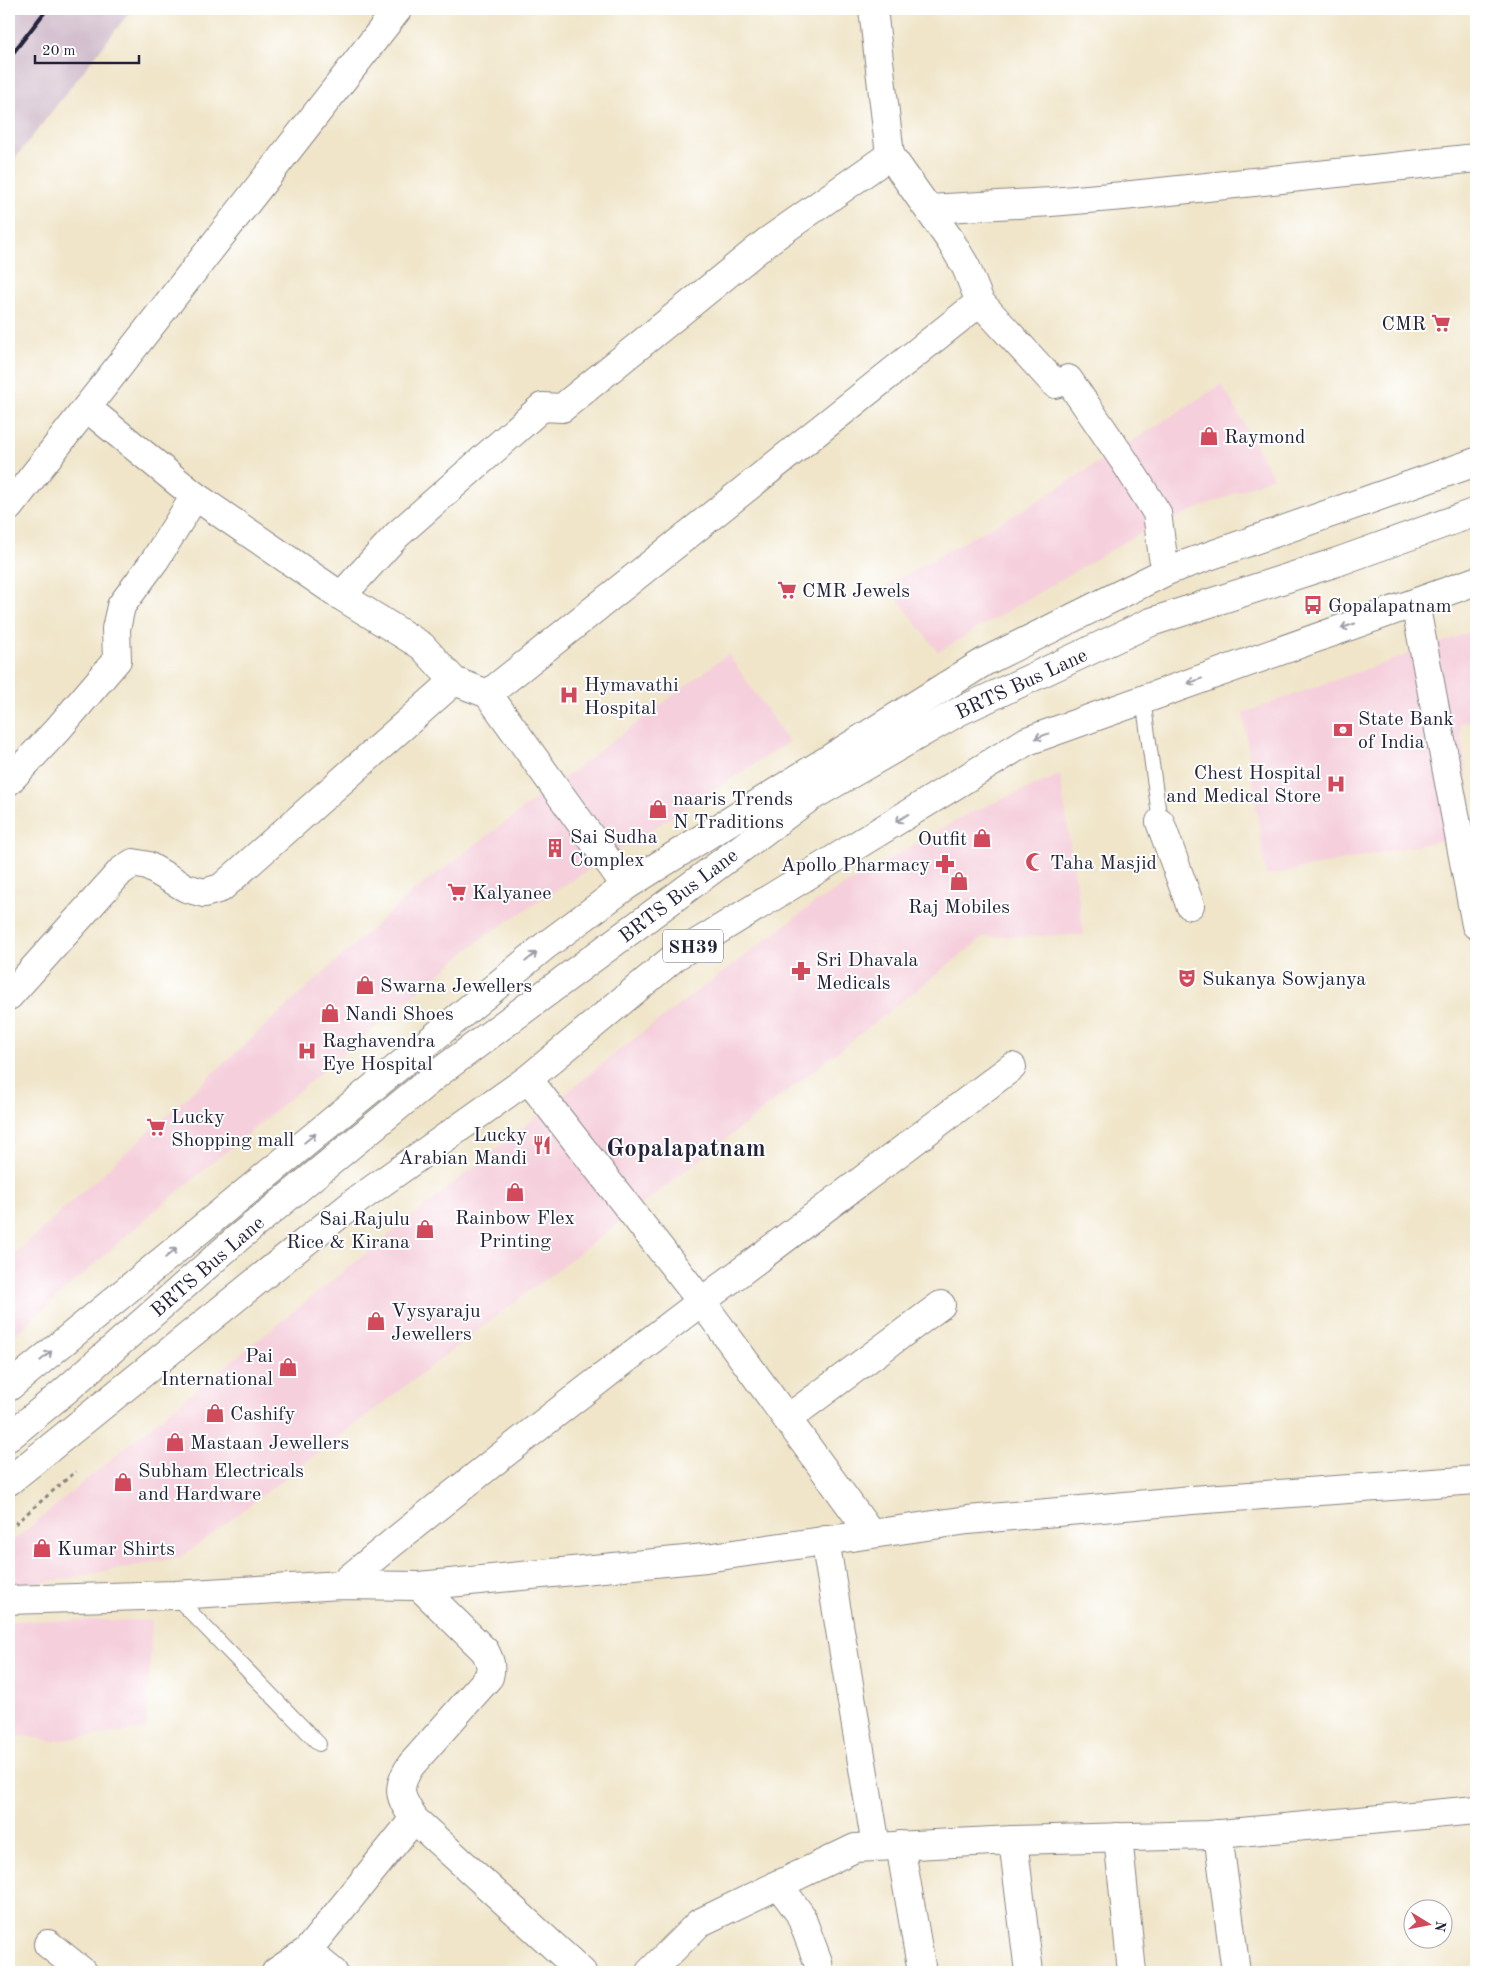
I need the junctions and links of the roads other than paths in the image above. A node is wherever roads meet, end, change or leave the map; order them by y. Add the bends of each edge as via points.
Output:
1 (398, 9) edge
2 (872, 9) edge
3 (890, 155) junction
4 (1476, 158) edge
5 (929, 209) junction
6 (980, 302) junction
7 (88, 408) junction
8 (1476, 462) edge
9 (195, 496) junction
10 (9, 507) edge
11 (1476, 512) edge
12 (1169, 570) junction
13 (1476, 581) edge
14 (341, 596) junction
15 (1415, 603) junction
16 (454, 681) junction
17 (488, 694) junction
18 (1144, 699) junction
19 (9, 781) edge
20 (1160, 822) joint
21 (626, 886) junction
22 (1190, 905) dead end
23 (1476, 925) edge
24 (9, 996) edge
25 (1012, 1067) dead end
26 (528, 1079) junction
27 (701, 1301) junction
28 (941, 1305) dead end
29 (9, 1387) edge
30 (787, 1419) junction
31 (9, 1437) edge
32 (1476, 1480) edge
33 (9, 1481) edge
34 (871, 1534) junction
35 (825, 1540) junction
36 (341, 1586) junction
37 (419, 1586) junction
38 (175, 1595) junction
39 (9, 1600) edge
40 (319, 1744) dead end
41 (1476, 1810) edge
42 (414, 1819) junction
43 (1218, 1834) junction
44 (1118, 1837) junction
45 (1013, 1840) junction
46 (888, 1846) junction
47 (778, 1884) junction
48 (48, 1944) dead end
49 (307, 1951) junction
50 (83, 1972) edge
51 (276, 1972) edge
52 (332, 1972) edge
53 (582, 1972) edge
54 (650, 1972) edge
55 (819, 1972) edge
56 (922, 1972) edge
57 (1029, 1972) edge
58 (1132, 1972) edge
59 (1236, 1972) edge

1 - 7 street
2 - 3 street
3 - 5 street
3 - 14 street via 768,242 562,408 542,407 397,535
4 - 5 street via 1114,197
5 - 6 street via 966,267
6 - 12 street via 1056,384 1068,380 1126,462 1157,513 1163,557
6 - 17 street
7 - 9 street
7 - 10 street
8 - 12 street
9 - 14 street
9 - 19 street via 155,560 121,606 116,629 117,660
11 - 31 street, BRTS Bus Lane via 1338,562 1151,622 958,712 809,798 441,1070 238,1238
12 - 21 street via 984,662
13 - 15 street, SH39
14 - 16 street via 422,646
15 -> 18 street, SH39
15 - 23 street
16 - 17 street
16 - 24 street via 221,888 204,893 186,888 148,866 133,863 121,871
17 - 21 street
18 - 20 lane
18 -> 26 street, SH39 via 1028,741 692,946
20 - 22 street
29 -> 21 street via 545,946
25 - 27 street
26 - 27 street
26 - 33 street, SH39 via 356,1201
27 - 30 street
27 - 36 street via 444,1500
28 - 30 street
30 - 34 street
32 - 34 street via 1192,1500 968,1520
34 - 35 street
35 - 37 street via 706,1558
35 - 46 street
36 - 37 street
36 - 38 street
37 - 42 street via 485,1652 491,1668 489,1677 404,1776 400,1794
38 - 39 street
38 - 40 lane
41 - 43 street
42 - 49 street
42 - 53 street
43 - 44 street
43 - 59 street
44 - 45 street
44 - 58 street
45 - 46 street
45 - 57 street
46 - 47 street via 855,1848
46 - 56 street
47 - 54 street via 699,1922
47 - 55 street via 800,1914
48 - 50 street
49 - 51 street
49 - 52 street

